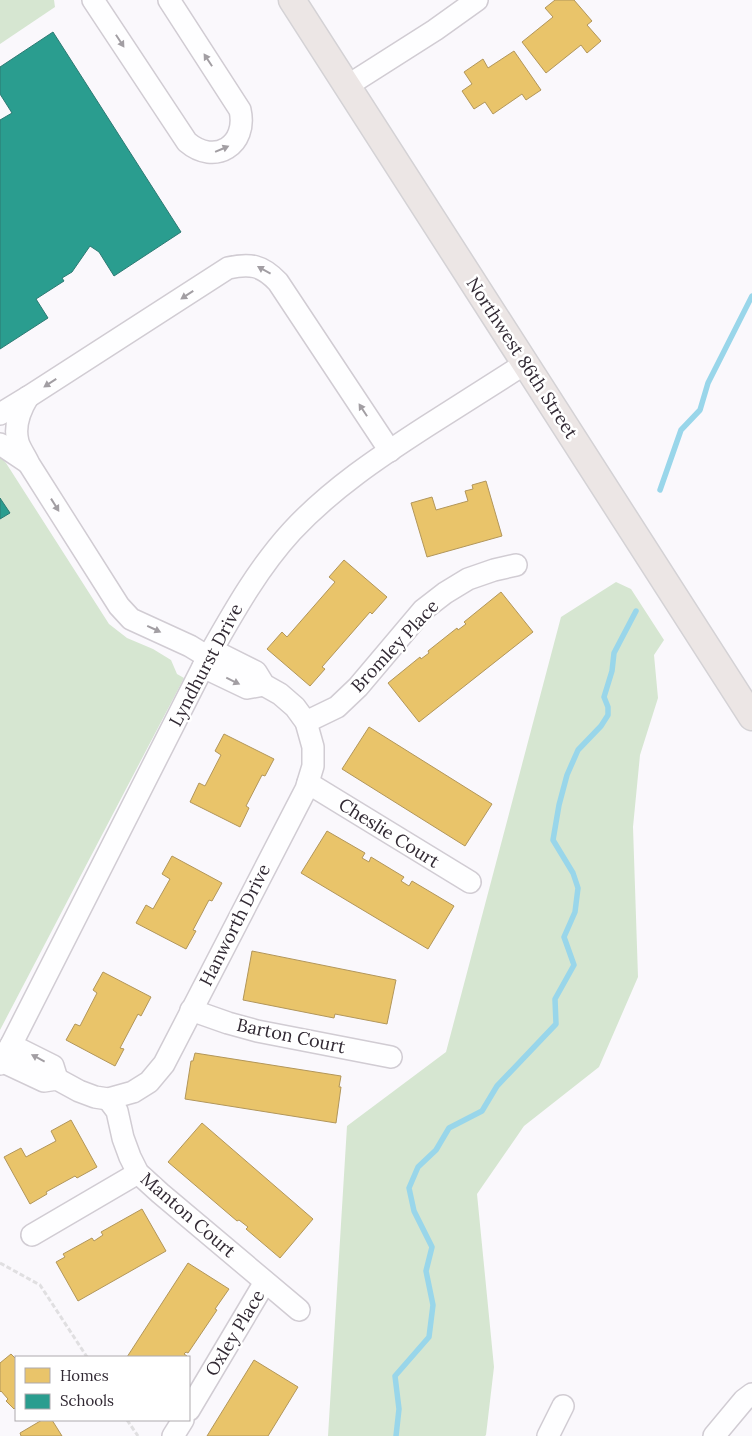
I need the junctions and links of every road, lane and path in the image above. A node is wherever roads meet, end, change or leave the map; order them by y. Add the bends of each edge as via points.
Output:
1 (93, 0) edge
2 (169, 0) edge
3 (292, 0) edge
4 (477, 0) edge
5 (348, 86) junction
6 (526, 363) junction
7 (28, 397) junction
8 (0, 414) edge
9 (0, 444) edge
10 (390, 451) junction
11 (29, 464) junction
12 (516, 564) dead end
13 (208, 658) junction
14 (752, 717) edge
15 (306, 722) junction
16 (308, 783) junction
17 (470, 882) dead end
18 (191, 1010) junction
19 (4, 1057) edge
20 (391, 1057) dead end
21 (108, 1099) junction
22 (138, 1173) junction
23 (32, 1235) dead end
24 (0, 1263) edge
25 (265, 1282) junction
26 (299, 1310) dead end
27 (86, 1356) edge
28 (752, 1394) edge
29 (563, 1406) dead end
30 (190, 1408) edge
31 (128, 1421) edge
32 (182, 1421) edge
33 (138, 1436) edge
34 (173, 1436) edge
35 (548, 1436) edge
36 (714, 1436) edge

1 -> 2 street via 187,142 204,152 223,150 231,146 241,129 240,110
3 - 5 main road, Northwest 86th Street
4 - 5 street
5 - 6 main road, Northwest 86th Street
6 - 10 street, Lyndhurst Drive
6 - 14 main road, Northwest 86th Street
7 - 8 street
10 -> 7 street via 278,282 258,266 228,268
7 - 11 street, Hanworth Drive via 20,413 17,430 18,442
9 - 11 street
10 - 13 street, Lyndhurst Drive via 323,501 292,532 244,595
11 -> 13 street, Hanworth Drive via 119,606 131,619 190,646
12 - 15 street, Bromley Place via 468,579 445,593 423,610 338,707
13 - 15 street, Hanworth Drive via 248,688 264,685 280,694
13 - 19 street, Lyndhurst Drive
15 - 16 street, Hanworth Drive via 313,747 313,766
16 - 17 street, Cheslie Court
16 - 18 street, Hanworth Drive
18 - 20 street, Barton Court via 257,1030
18 - 21 street, Hanworth Drive via 164,1064 150,1082 133,1092
19 - 21 street via 44,1081 57,1079 78,1091
21 - 22 street, Manton Court via 117,1112 123,1138
22 - 23 street
22 - 25 street, Manton Court
24 - 27 path via 40,1285
25 - 26 street, Manton Court
25 - 30 street, Oxley Place
28 - 36 street
29 - 35 street
31 - 33 path
32 - 34 street

